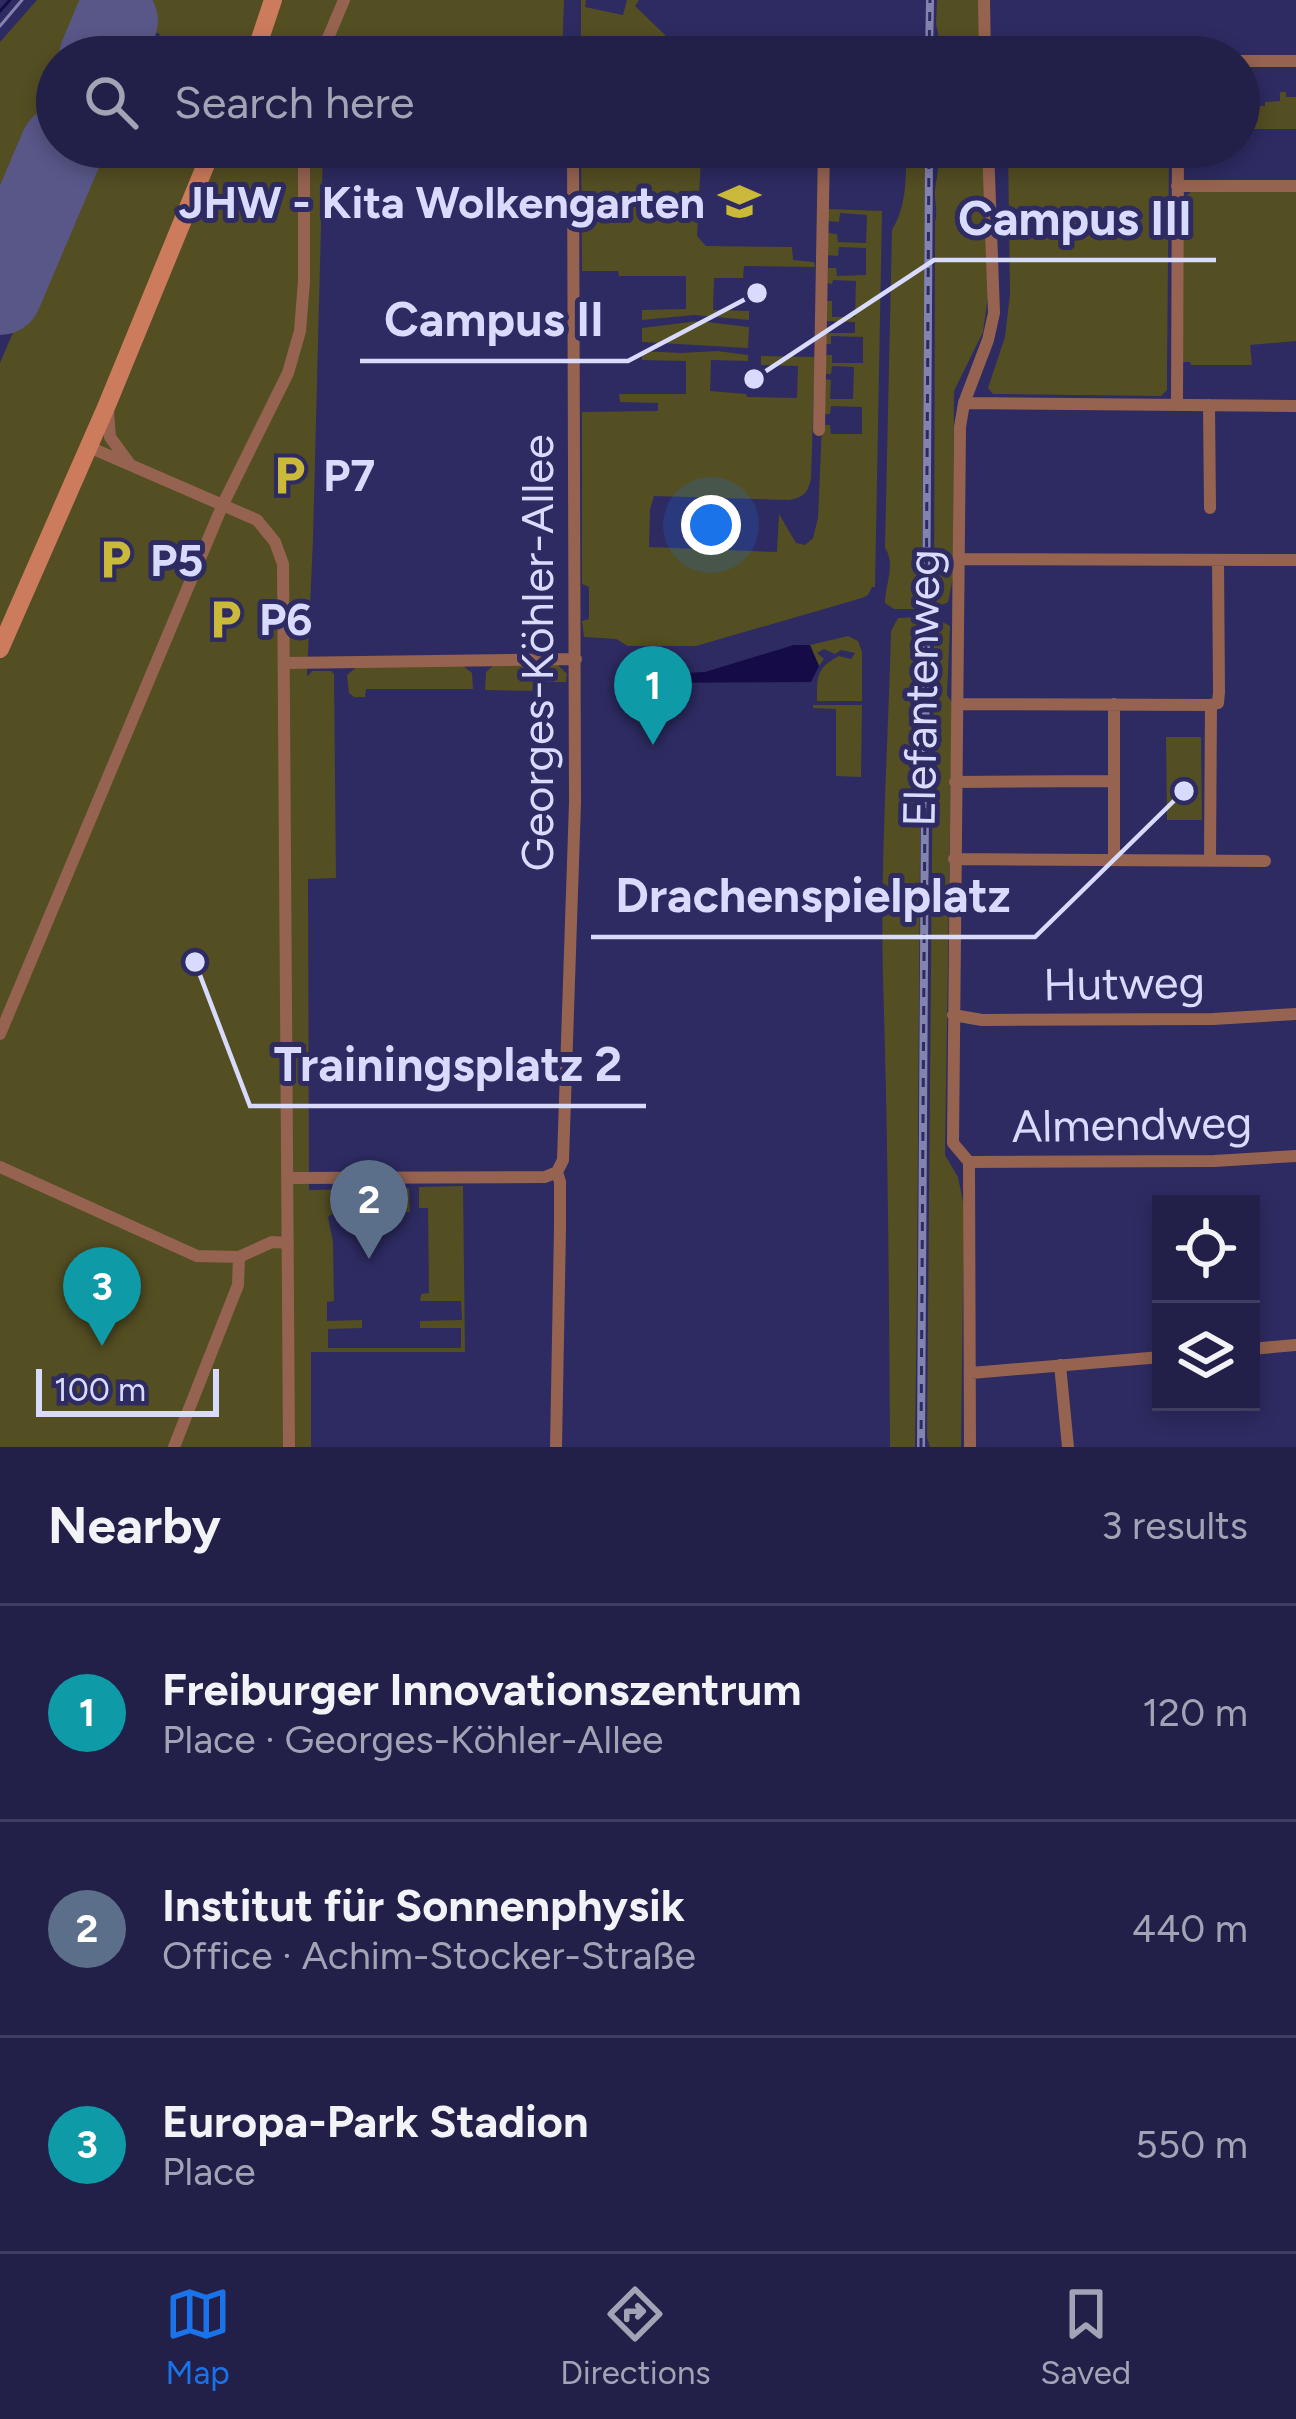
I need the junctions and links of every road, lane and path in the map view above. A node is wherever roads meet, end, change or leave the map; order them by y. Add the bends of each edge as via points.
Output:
1 (273, 0) edge
2 (344, 0) edge
3 (984, 0) edge
4 (261, 36) edge
5 (329, 36) edge
6 (985, 36) edge
7 (1260, 61) edge
8 (1296, 62) edge
9 (204, 168) edge
10 (304, 168) edge
11 (573, 168) edge
12 (824, 168) edge
13 (989, 168) edge
14 (1178, 168) edge
15 (1178, 186) junction
16 (1296, 186) edge
17 (964, 403) junction
18 (1177, 404) junction
19 (107, 405) junction
20 (1209, 405) junction
21 (1296, 406) edge
22 (819, 430) dead end
23 (89, 447) junction
24 (134, 467) junction
25 (223, 504) junction
26 (1210, 508) dead end
27 (959, 560) junction
28 (1218, 560) junction
29 (1296, 560) edge
30 (0, 649) edge
31 (576, 659) junction
32 (286, 663) junction
33 (957, 704) junction
34 (1114, 704) junction
35 (1211, 705) junction
36 (108, 734) dead end
37 (124, 740) junction
38 (1114, 781) junction
39 (955, 782) junction
40 (954, 859) junction
41 (1114, 859) junction
42 (1210, 860) junction
43 (1265, 861) dead end
44 (1296, 1013) edge
45 (953, 1016) junction
46 (0, 1034) edge
47 (1296, 1156) edge
48 (969, 1162) junction
49 (560, 1166) junction
50 (0, 1167) edge
51 (289, 1178) junction
52 (288, 1243) junction
53 (238, 1257) junction
54 (1296, 1345) edge
55 (1260, 1348) edge
56 (1152, 1358) edge
57 (1060, 1365) junction
58 (971, 1373) junction
59 (179, 1443) edge
60 (290, 1447) edge
61 (556, 1447) edge
62 (970, 1447) edge
63 (1068, 1447) edge

1 - 4 street
2 - 5 street
3 - 6 street
7 - 8 street
9 - 19 street
10 - 25 street via 300,331 288,373
11 - 31 street, Georges-Köhler-Allee
12 - 22 street
13 - 17 street, Elefantenweg via 994,313
14 - 15 street
15 - 16 street
15 - 18 street
17 - 18 street
17 - 27 street, Elefantenweg
18 - 20 street
19 - 23 street
19 - 24 street via 110,437
20 - 21 street
20 - 26 street
23 - 24 street
23 - 30 street
24 - 25 street
25 - 32 street via 264,526 280,553
25 - 37 street
27 - 28 street
27 - 33 street, Elefantenweg
28 - 29 street
28 - 35 street via 1219,692
31 - 32 street
31 - 49 street, Georges-Köhler-Allee
32 - 51 street
33 - 34 street
33 - 39 street, Elefantenweg
34 - 35 street
34 - 38 street
35 - 42 street
36 - 37 street
37 - 46 street
38 - 39 street
38 - 41 street
39 - 40 street, Elefantenweg
40 - 41 street
40 - 45 street, Elefantenweg
41 - 42 street
42 - 43 street
44 - 45 street, Hutweg
45 - 48 street, Elefantenweg via 953,1143
47 - 48 street, Almendweg
48 - 58 street, Elefantenweg
49 - 51 street via 545,1177
49 - 61 street, Georges-Köhler-Allee
50 - 53 street via 197,1256
51 - 52 street
52 - 53 street
52 - 60 street
53 - 59 street via 238,1285
54 - 55 street
56 - 57 street
57 - 58 street
57 - 63 street
58 - 62 street, Elefantenweg

